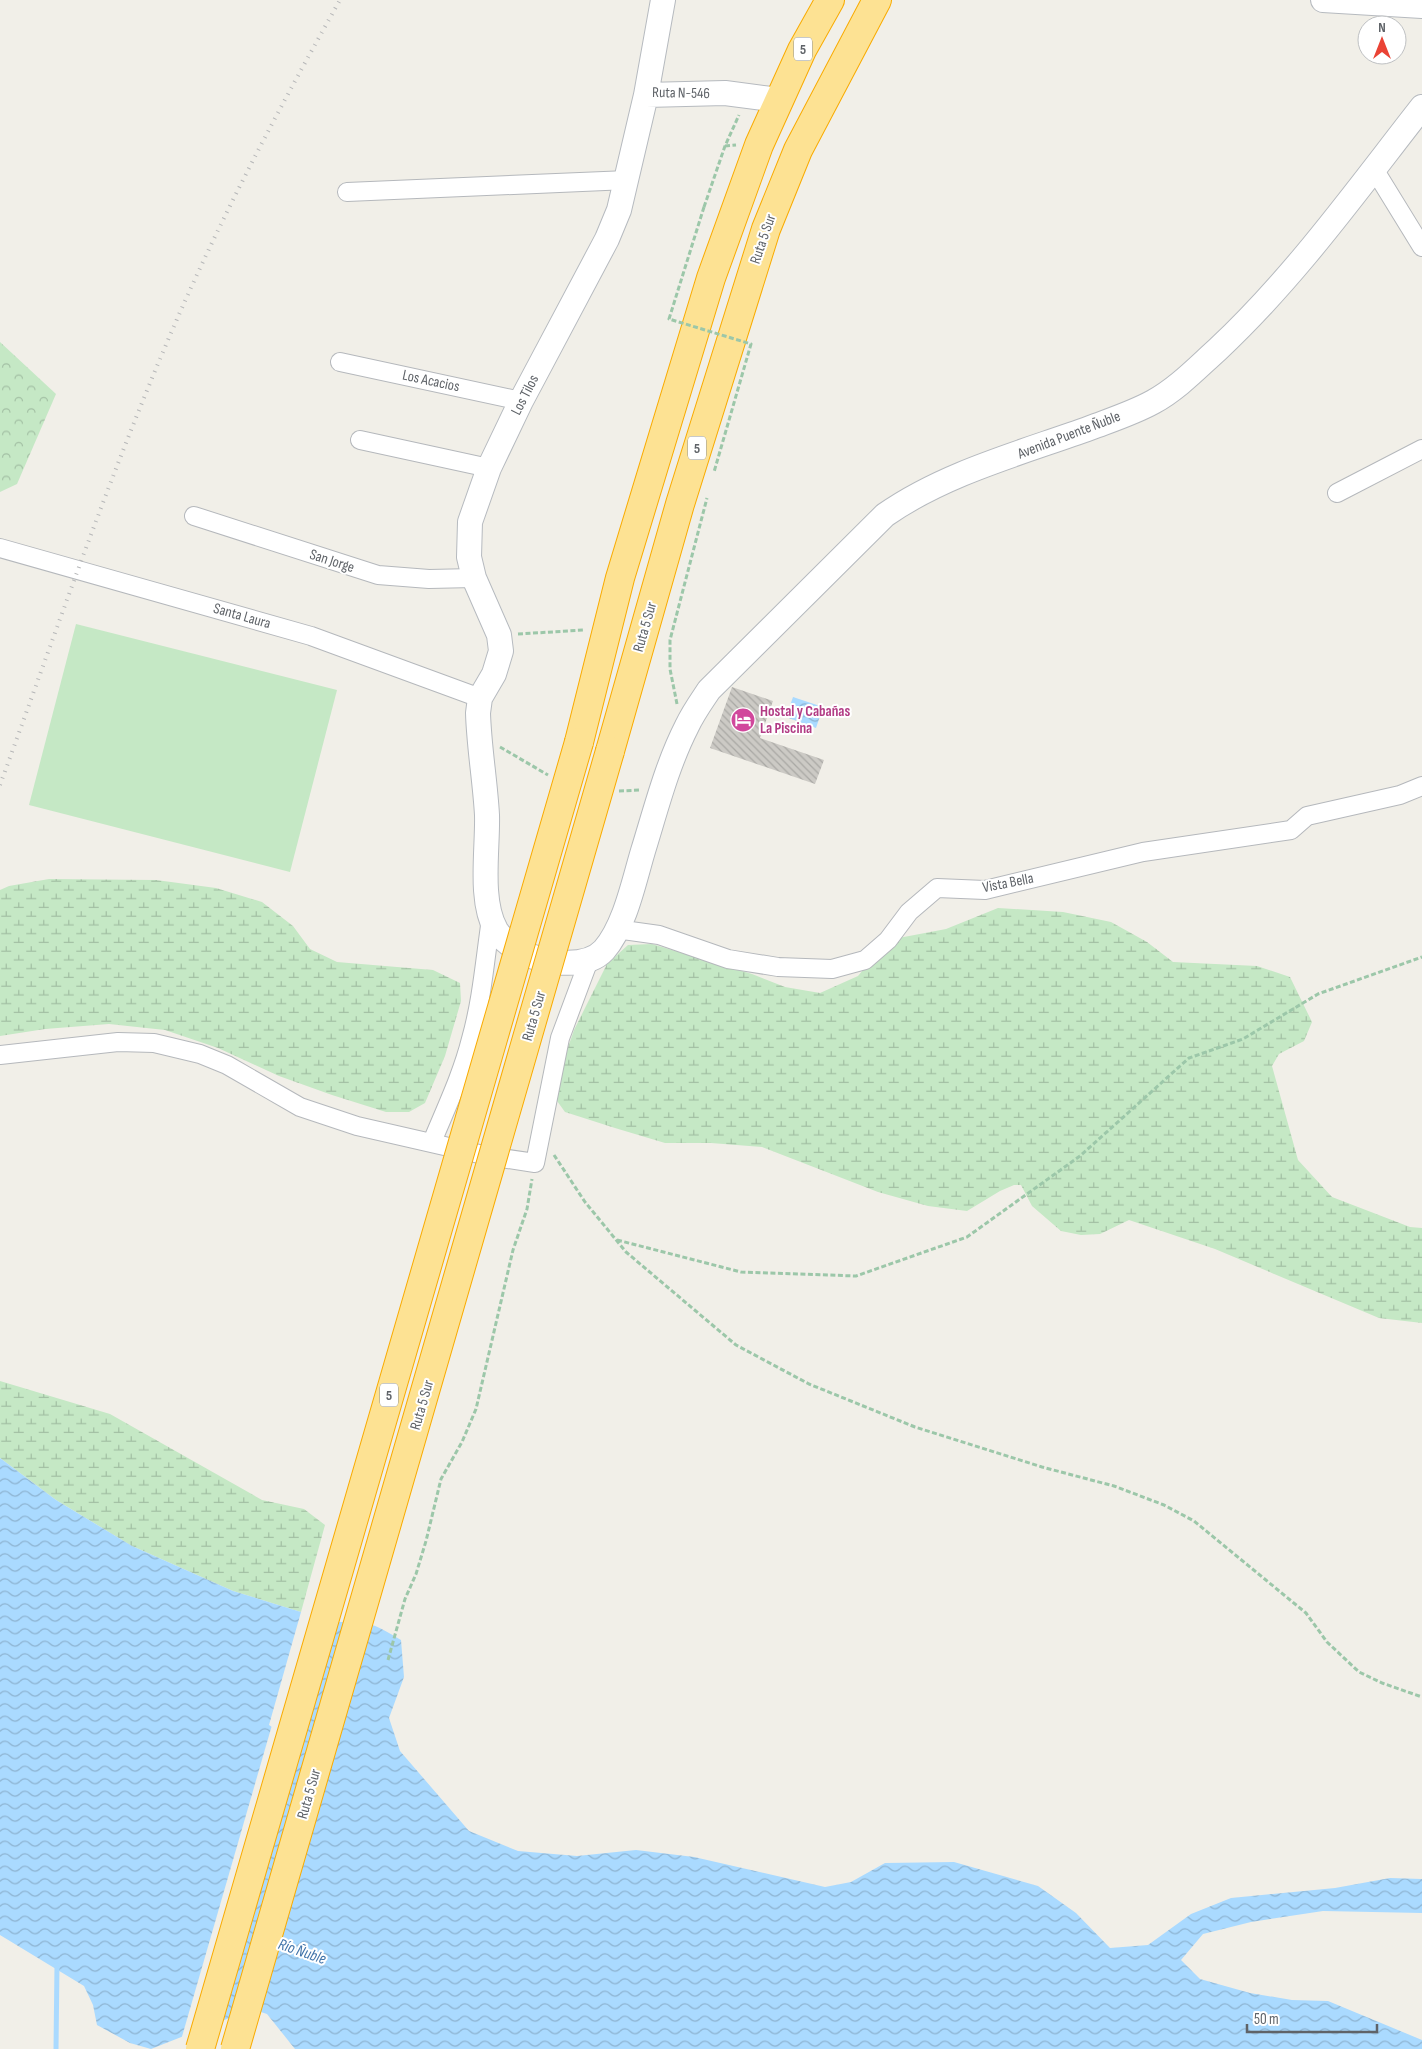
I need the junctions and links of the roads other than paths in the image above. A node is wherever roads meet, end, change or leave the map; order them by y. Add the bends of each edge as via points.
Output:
1 (663, 0) edge
2 (830, 0) edge
3 (877, 0) edge
4 (1323, 0) edge
5 (1422, 6) edge
6 (646, 95) junction
7 (779, 100) junction
8 (1422, 107) edge
9 (1374, 168) junction
10 (628, 180) junction
11 (347, 192) dead end
12 (1422, 247) edge
13 (340, 362) dead end
14 (521, 401) junction
15 (360, 440) dead end
16 (1422, 449) edge
17 (489, 468) junction
18 (1338, 493) dead end
19 (194, 516) dead end
20 (0, 548) edge
21 (474, 578) junction
22 (480, 698) junction
23 (1422, 786) edge
24 (490, 919) junction
25 (616, 929) junction
26 (589, 960) junction
27 (0, 1055) edge
28 (432, 1142) junction
29 (200, 2049) edge
30 (235, 2049) edge

1 - 6 street, Ruta N-546
2 - 7 highway, 5
3 - 30 highway, Ruta 5 Sur / 5, bridge via 798,150 766,229 680,504
4 - 5 street
6 - 7 street, Ruta N-546 via 748,95
6 - 10 street, Los Tilos
7 - 29 highway, 5, bridge via 734,210 711,278 604,634 579,742
8 - 9 street, Avenida Puente Ñuble
9 - 12 street
9 - 25 street, Avenida Puente Ñuble via 1328,229 1269,296 1237,331 1177,386 1135,411 943,482 909,499 885,515 731,666 709,690 687,725
10 - 11 street
10 - 14 street, Los Tilos via 607,240
13 - 14 street, Los Acacios
14 - 17 street, Los Tilos
15 - 17 street
16 - 18 street
17 - 21 street, Los Tilos via 470,522 469,558
19 - 21 street, San Jorge via 378,575
20 - 22 street, Santa Laura via 311,636
21 - 22 street, Los Tilos via 499,635 501,651 499,662
22 - 24 street via 478,732 487,814
23 - 25 street, Vista Bella via 1400,795 1306,816 1291,830 1143,852 985,890 937,888 909,912 888,940 866,960 832,969 778,967 728,959 659,935
24 - 26 street via 512,946 532,955 569,963
24 - 28 street via 472,1038 459,1080
25 - 26 street, Avenida Puente Ñuble via 604,950
26 - 28 street via 560,1038 535,1163 488,1156
27 - 28 street via 118,1042 154,1043 200,1054 227,1065 300,1108 357,1126

